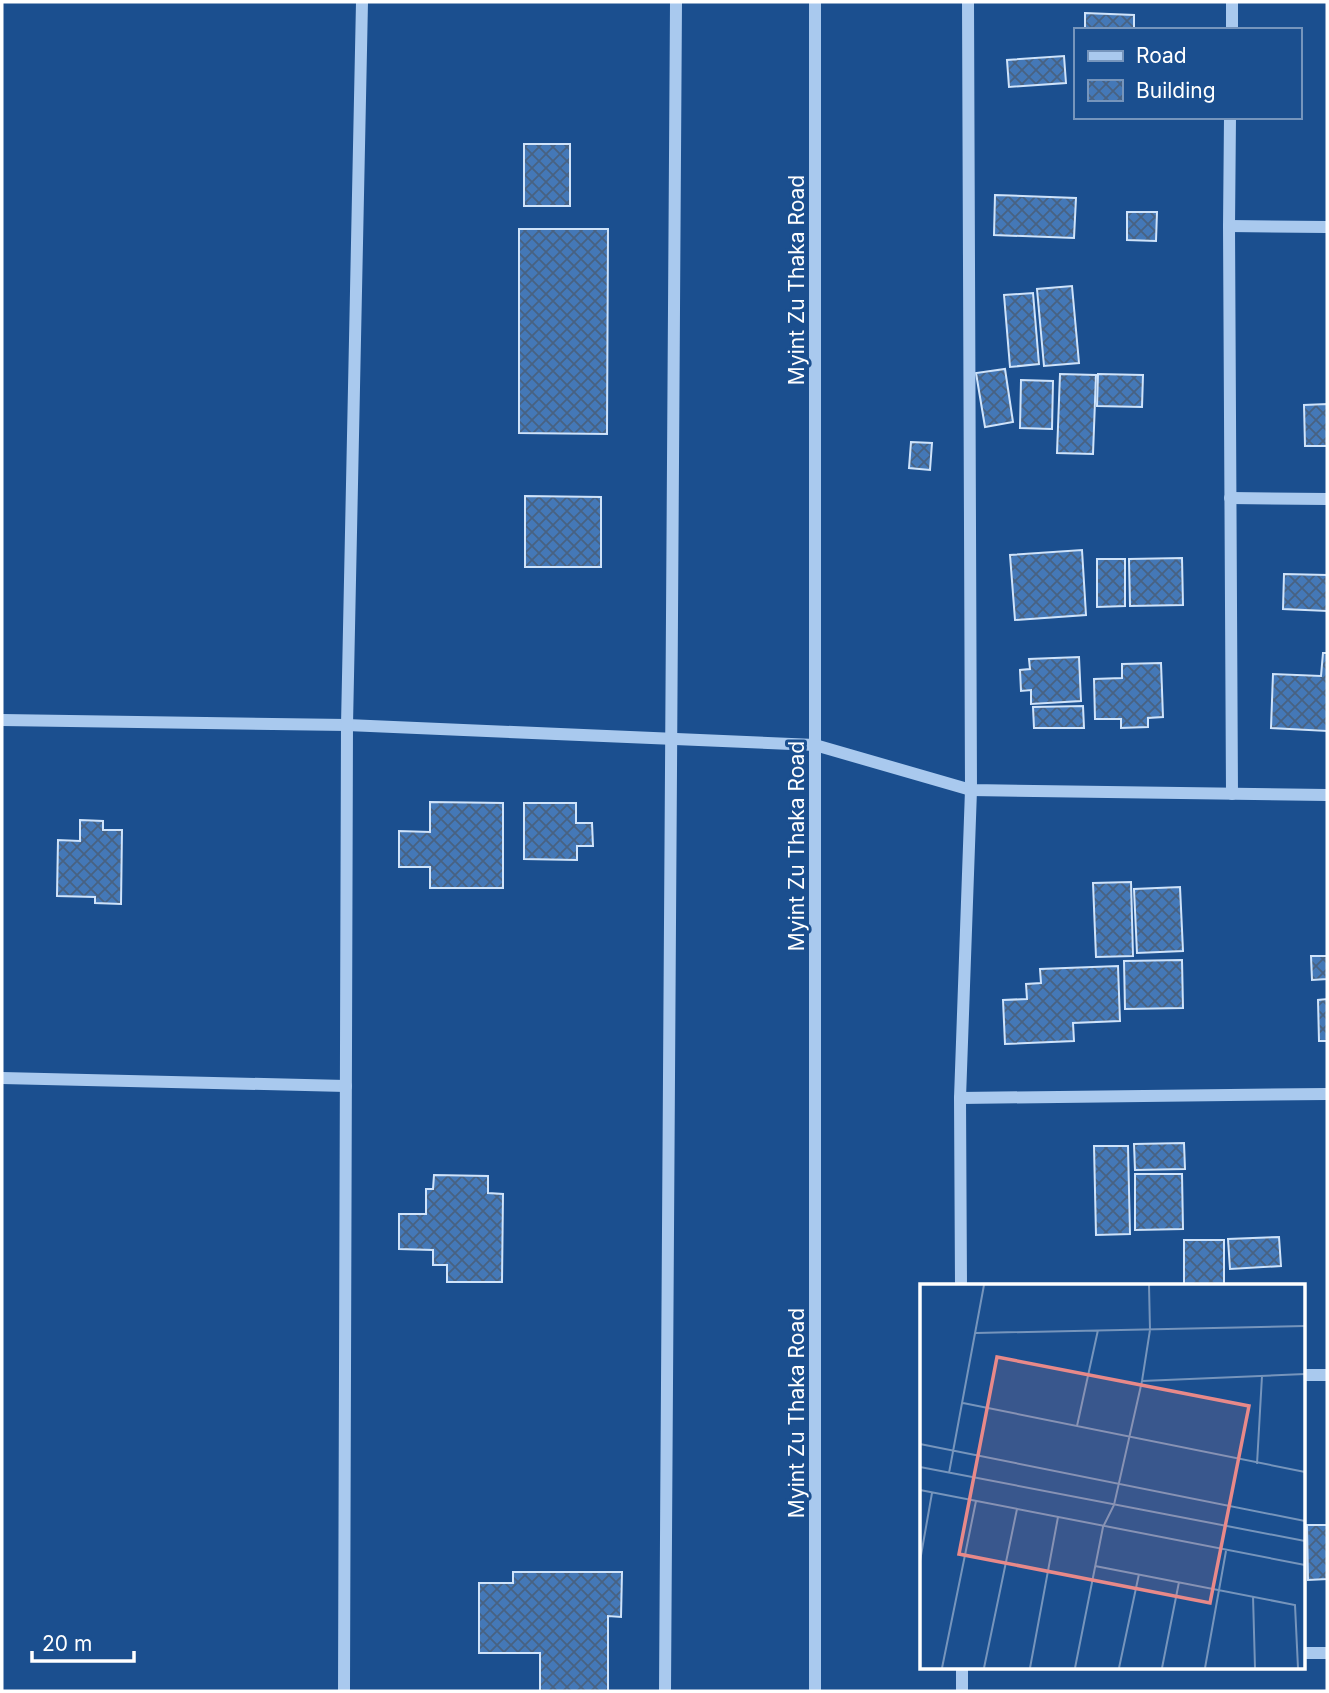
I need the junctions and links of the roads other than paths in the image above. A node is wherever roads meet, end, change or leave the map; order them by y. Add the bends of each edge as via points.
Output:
1 (362, 2) edge
2 (676, 2) edge
3 (815, 2) edge
4 (968, 2) edge
5 (1232, 2) edge
6 (1232, 28) edge
7 (1230, 119) edge
8 (1229, 226) junction
9 (1327, 227) edge
10 (1230, 498) junction
11 (1327, 499) edge
12 (2, 720) edge
13 (347, 725) junction
14 (673, 740) junction
15 (815, 745) junction
16 (971, 790) junction
17 (1233, 794) junction
18 (1327, 794) edge
19 (2, 1078) edge
20 (346, 1086) junction
21 (1327, 1094) edge
22 (960, 1098) junction
23 (961, 1284) edge
24 (1304, 1375) edge
25 (1327, 1375) edge
26 (1304, 1653) edge
27 (1327, 1653) edge
28 (962, 1668) edge
29 (344, 1691) edge
30 (665, 1691) edge
31 (815, 1691) edge
32 (962, 1691) edge

1 - 13 street
2 - 14 street
3 - 15 street, Myint Zu Thaka Road
4 - 16 street
5 - 6 street
7 - 8 street
8 - 9 street
8 - 10 street
10 - 11 street
10 - 17 street
12 - 13 street
13 - 14 street
13 - 20 street
14 - 15 street
14 - 30 street
15 - 16 street
15 - 31 street, Myint Zu Thaka Road
16 - 17 street
16 - 22 street
17 - 18 street
19 - 20 street
20 - 29 street
21 - 22 street
22 - 23 street
24 - 25 street
26 - 27 street
28 - 32 street

